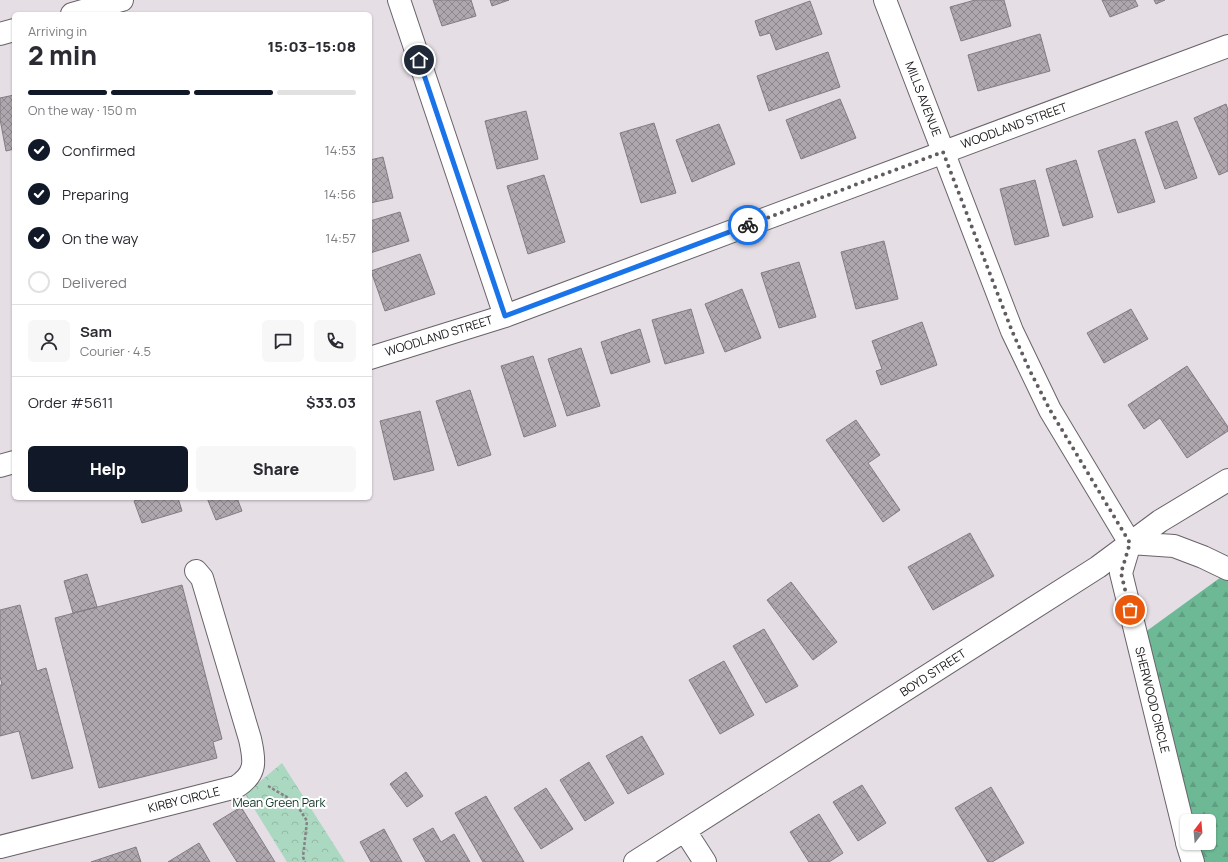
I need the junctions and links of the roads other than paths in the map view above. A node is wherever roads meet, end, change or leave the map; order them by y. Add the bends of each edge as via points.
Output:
1 (122, 0) edge
2 (399, 0) edge
3 (885, 0) edge
4 (79, 12) edge
5 (12, 31) edge
6 (0, 34) edge
7 (1228, 46) edge
8 (943, 152) junction
9 (505, 316) junction
10 (372, 357) edge
11 (12, 463) edge
12 (0, 466) edge
13 (1228, 480) edge
14 (1130, 543) junction
15 (1228, 569) edge
16 (196, 571) dead end
17 (1180, 814) edge
18 (685, 831) junction
19 (0, 847) edge
20 (1189, 850) edge
21 (635, 862) edge
22 (705, 862) edge
23 (1193, 862) edge

1 - 4 street
2 - 9 street
3 - 8 street, MILLS AVENUE
5 - 6 street
7 - 8 street, WOODLAND STREET
8 - 9 street, WOODLAND STREET
8 - 14 street, MILLS AVENUE via 1030,371 1050,410
9 - 10 street, WOODLAND STREET
11 - 12 street
13 - 14 street, BOYD STREET via 1160,521
14 - 15 street via 1174,546
14 - 17 street, SHERWOOD CIRCLE via 1121,573
14 - 18 street, BOYD STREET via 1098,567
16 - 19 street, KIRBY CIRCLE via 202,578 250,739 254,758 249,775 236,787
18 - 21 street, BOYD STREET
18 - 22 street
20 - 23 street, SHERWOOD CIRCLE

